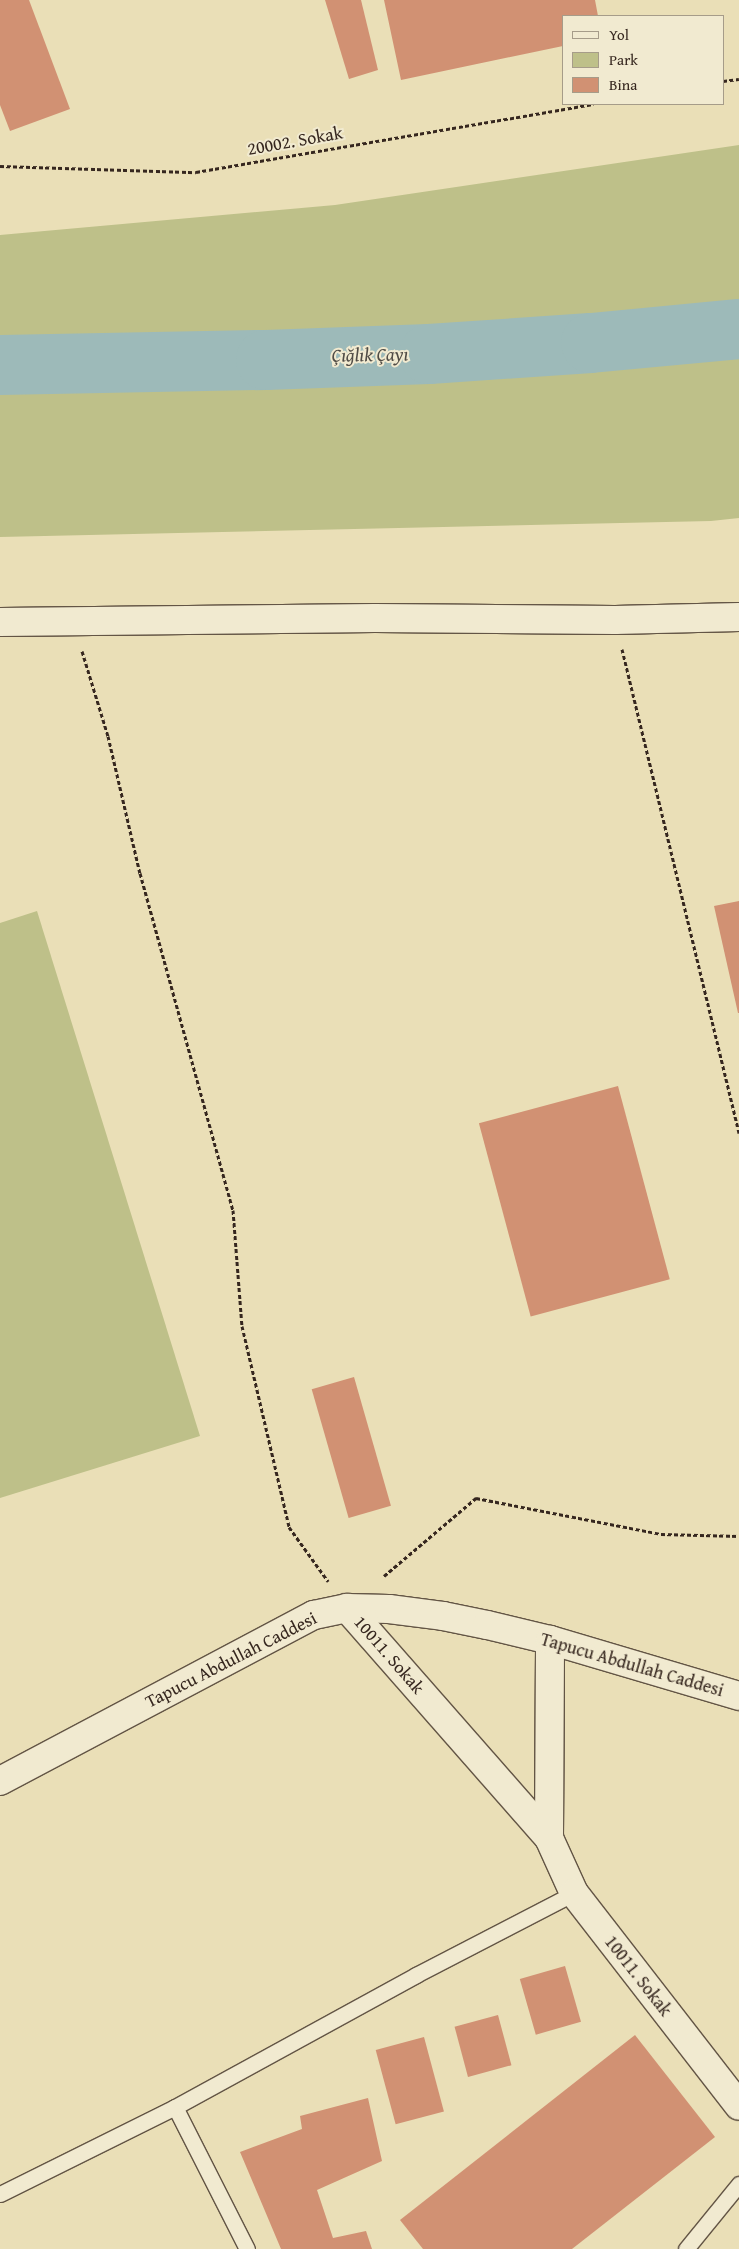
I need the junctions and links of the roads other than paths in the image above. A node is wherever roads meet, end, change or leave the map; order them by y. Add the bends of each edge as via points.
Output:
1 (739, 617) edge
2 (0, 622) edge
3 (347, 1608) junction
4 (550, 1640) junction
5 (739, 1696) edge
6 (0, 1781) edge
7 (549, 1838) junction
8 (574, 1893) junction
9 (739, 2106) edge
10 (175, 2107) junction
11 (739, 2184) edge
12 (0, 2194) edge
13 (247, 2249) edge
14 (686, 2249) edge

1 - 2 street
3 - 4 street, Tapucu Abdullah Caddesi via 443,1616
3 - 6 street, Tapucu Abdullah Caddesi via 314,1615
3 - 7 street, 10011. Sokak
4 - 5 street, Tapucu Abdullah Caddesi
4 - 7 street, 10011. Sokak
7 - 8 street, 10011. Sokak
8 - 9 street, 10011. Sokak
8 - 10 lane
10 - 12 lane
10 - 13 lane
11 - 14 lane

